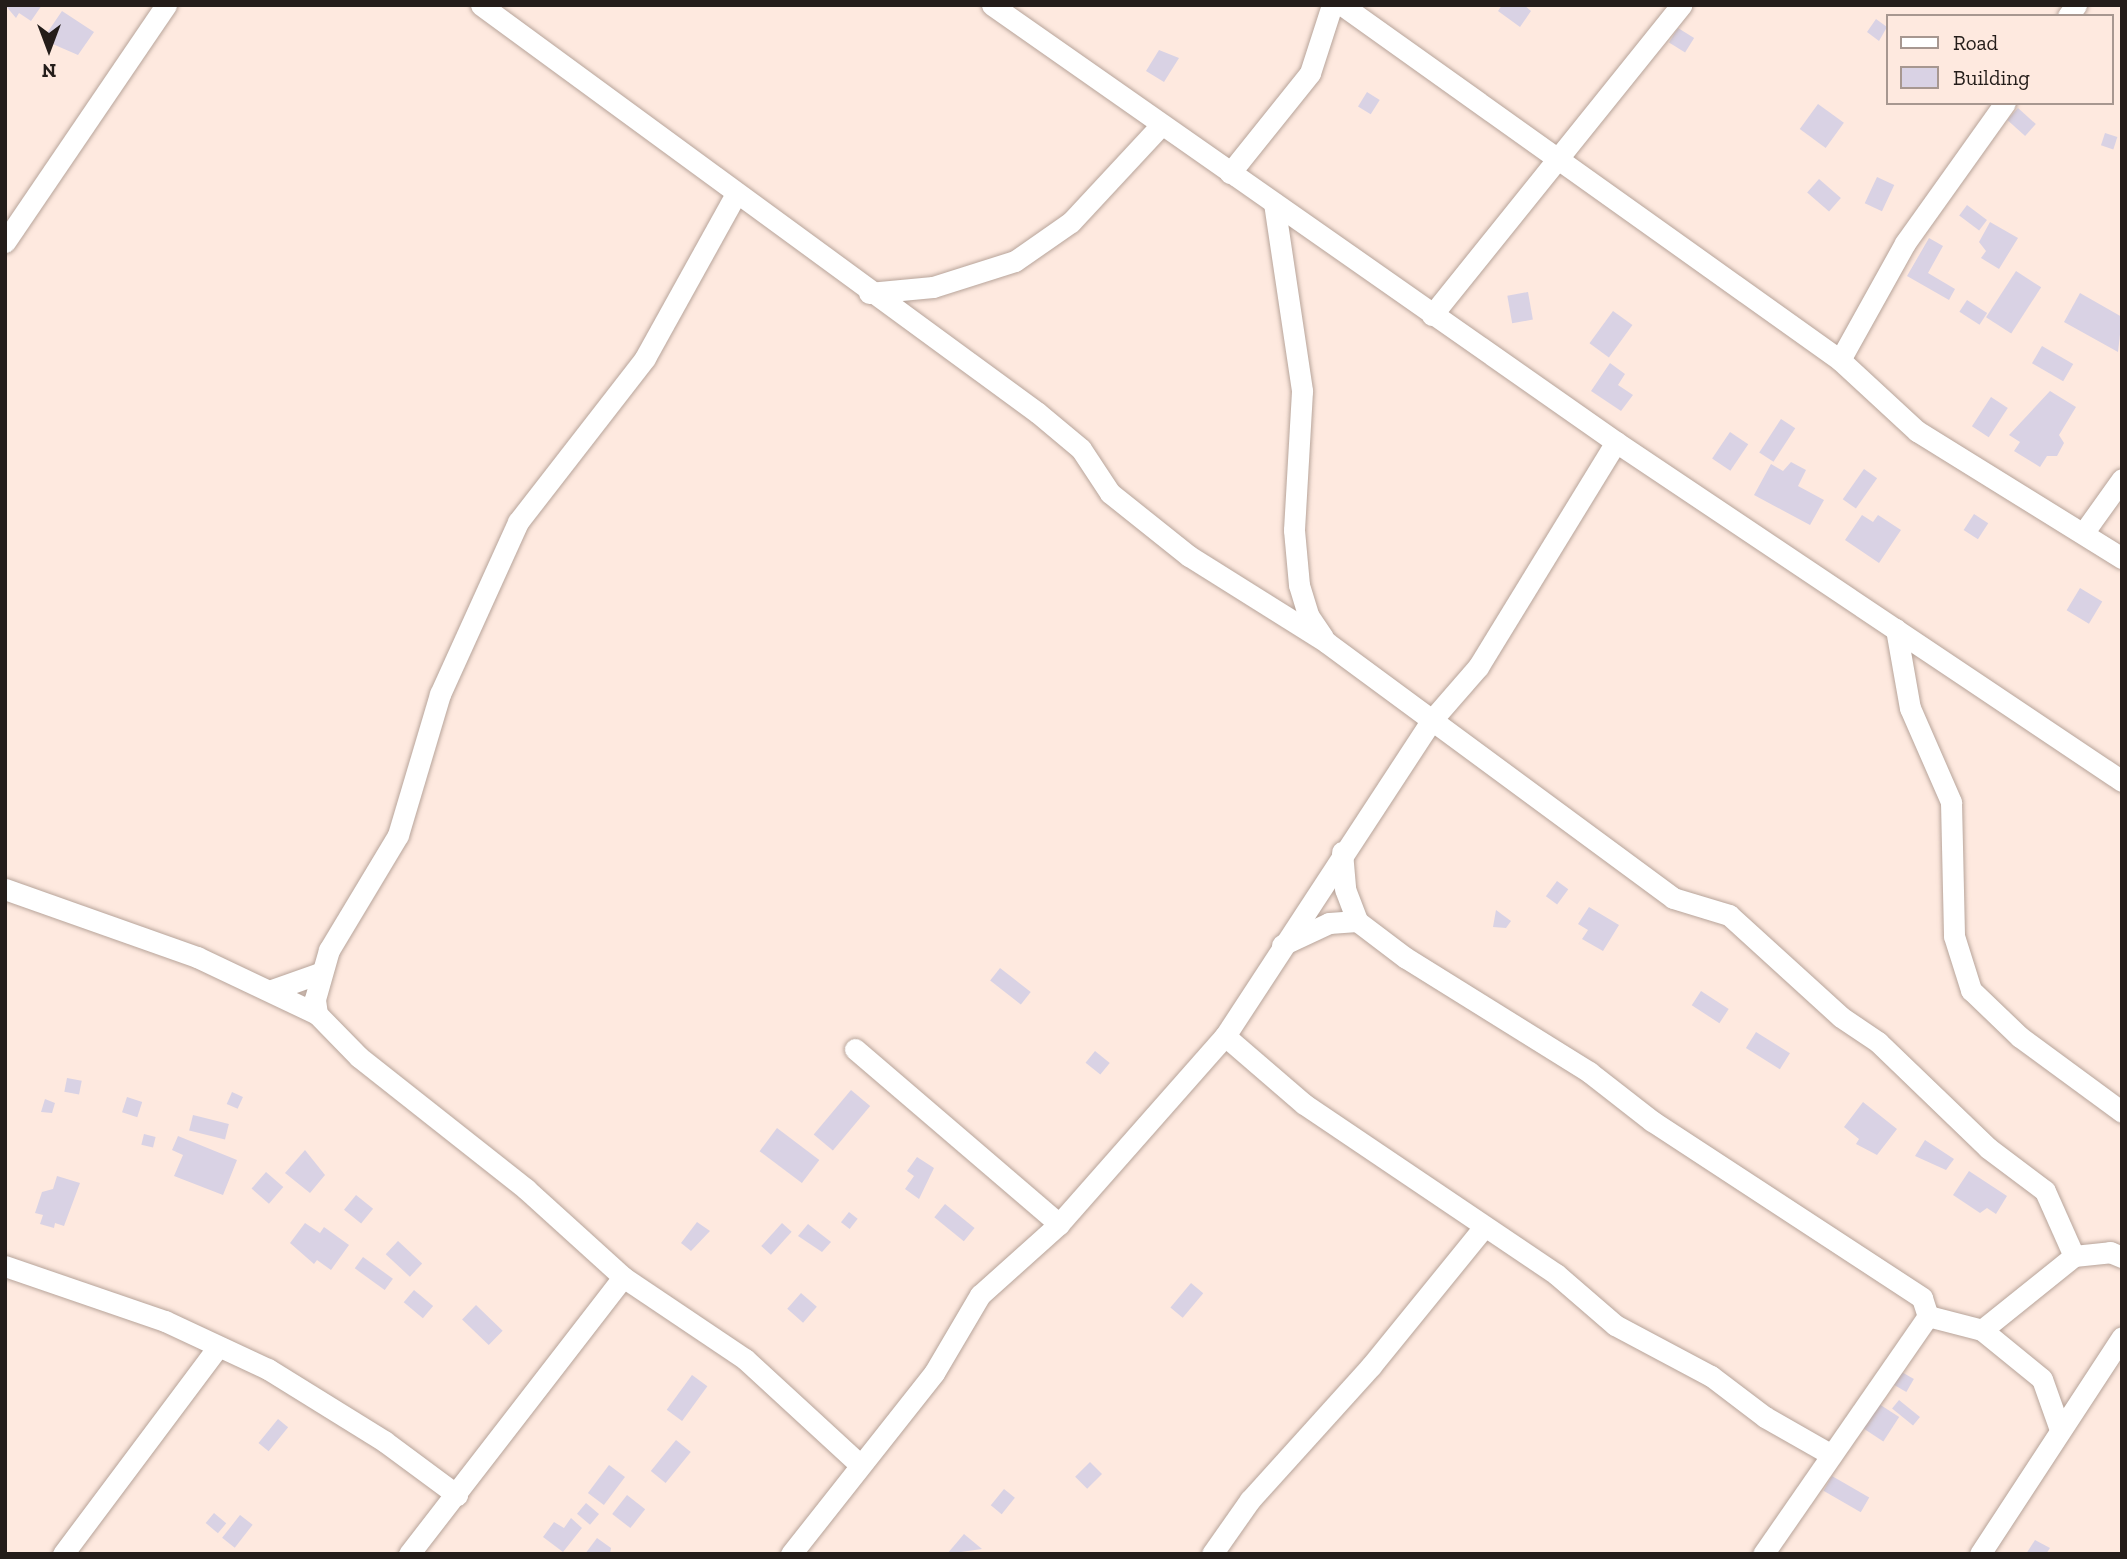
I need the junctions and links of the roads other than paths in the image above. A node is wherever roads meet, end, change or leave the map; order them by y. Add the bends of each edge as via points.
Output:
1 (166, 5) edge
2 (481, 5) edge
3 (992, 5) edge
4 (1332, 5) edge
5 (1342, 5) edge
6 (1681, 5) edge
7 (2004, 105) edge
8 (1161, 125) junction
9 (1560, 161) junction
10 (1230, 173) junction
11 (736, 194) junction
12 (1274, 203) junction
13 (5, 242) edge
14 (869, 293) junction
15 (1432, 315) junction
16 (1840, 360) junction
17 (1616, 442) junction
18 (2122, 479) edge
19 (2084, 532) junction
20 (2122, 558) edge
21 (1896, 629) junction
22 (1326, 642) junction
23 (1431, 721) junction
24 (2122, 781) edge
25 (1342, 852) junction
26 (5, 889) edge
27 (1357, 920) junction
28 (1282, 945) junction
29 (320, 973) junction
30 (272, 990) junction
31 (317, 1014) junction
32 (1225, 1035) junction
33 (855, 1049) dead end
34 (2122, 1112) edge
35 (1059, 1224) junction
36 (1484, 1227) junction
37 (2074, 1256) junction
38 (2122, 1257) edge
39 (5, 1266) edge
40 (33, 1276) junction
41 (622, 1277) junction
42 (5, 1279) edge
43 (1928, 1316) junction
44 (1982, 1330) junction
45 (2122, 1336) edge
46 (217, 1348) junction
47 (2059, 1427) junction
48 (1830, 1454) junction
49 (858, 1463) junction
50 (457, 1495) junction
51 (63, 1554) edge
52 (410, 1554) edge
53 (791, 1554) edge
54 (1212, 1554) edge
55 (1763, 1554) edge
56 (1980, 1554) edge

1 - 13 street
2 - 11 street
3 - 8 street
4 - 10 street via 1310,73
5 - 9 street
6 - 9 street
7 - 16 street via 1905,243
8 - 10 street
8 - 14 street via 1071,222 1015,261 933,287
9 - 15 street
9 - 16 street
10 - 12 street
11 - 14 street
11 - 29 street via 645,358 518,522 440,694 398,835
12 - 15 street
12 - 22 street via 1302,391 1294,530 1299,585 1308,615
14 - 22 street via 1038,412 1081,449 1110,493 1189,556
15 - 17 street
16 - 19 street via 1917,431
17 - 21 street
17 - 23 street via 1478,667
18 - 19 street
19 - 20 street
21 - 24 street
21 - 34 street via 1910,708 1951,802 1954,936 1971,990 2020,1037
22 - 23 street
23 - 25 street
23 - 37 street via 1674,898 1729,915 1841,1017 1878,1042 1988,1148 2045,1191
25 - 27 street via 1345,889
25 - 28 street
26 - 30 street via 197,957
27 - 28 street via 1329,923
27 - 43 street via 1406,958 1589,1072 1652,1121 1838,1238 1922,1298
28 - 32 street
29 - 30 street
29 - 31 street
30 - 31 street
31 - 41 street via 359,1057 526,1189
32 - 35 street
32 - 36 street via 1304,1104
33 - 35 street
35 - 49 street via 980,1295 934,1373
36 - 48 street via 1556,1275 1615,1325 1711,1376 1765,1417
36 - 54 street via 1371,1366 1250,1500
37 - 38 street via 2110,1252
37 - 44 street
39 - 40 street
40 - 42 street
40 - 46 street via 165,1321
41 - 49 street via 745,1359
41 - 50 street
43 - 44 street
43 - 48 street
44 - 47 street via 2042,1379
45 - 47 street
46 - 50 street via 268,1369 342,1413
46 - 51 street
47 - 56 street
48 - 55 street
49 - 53 street
50 - 52 street

